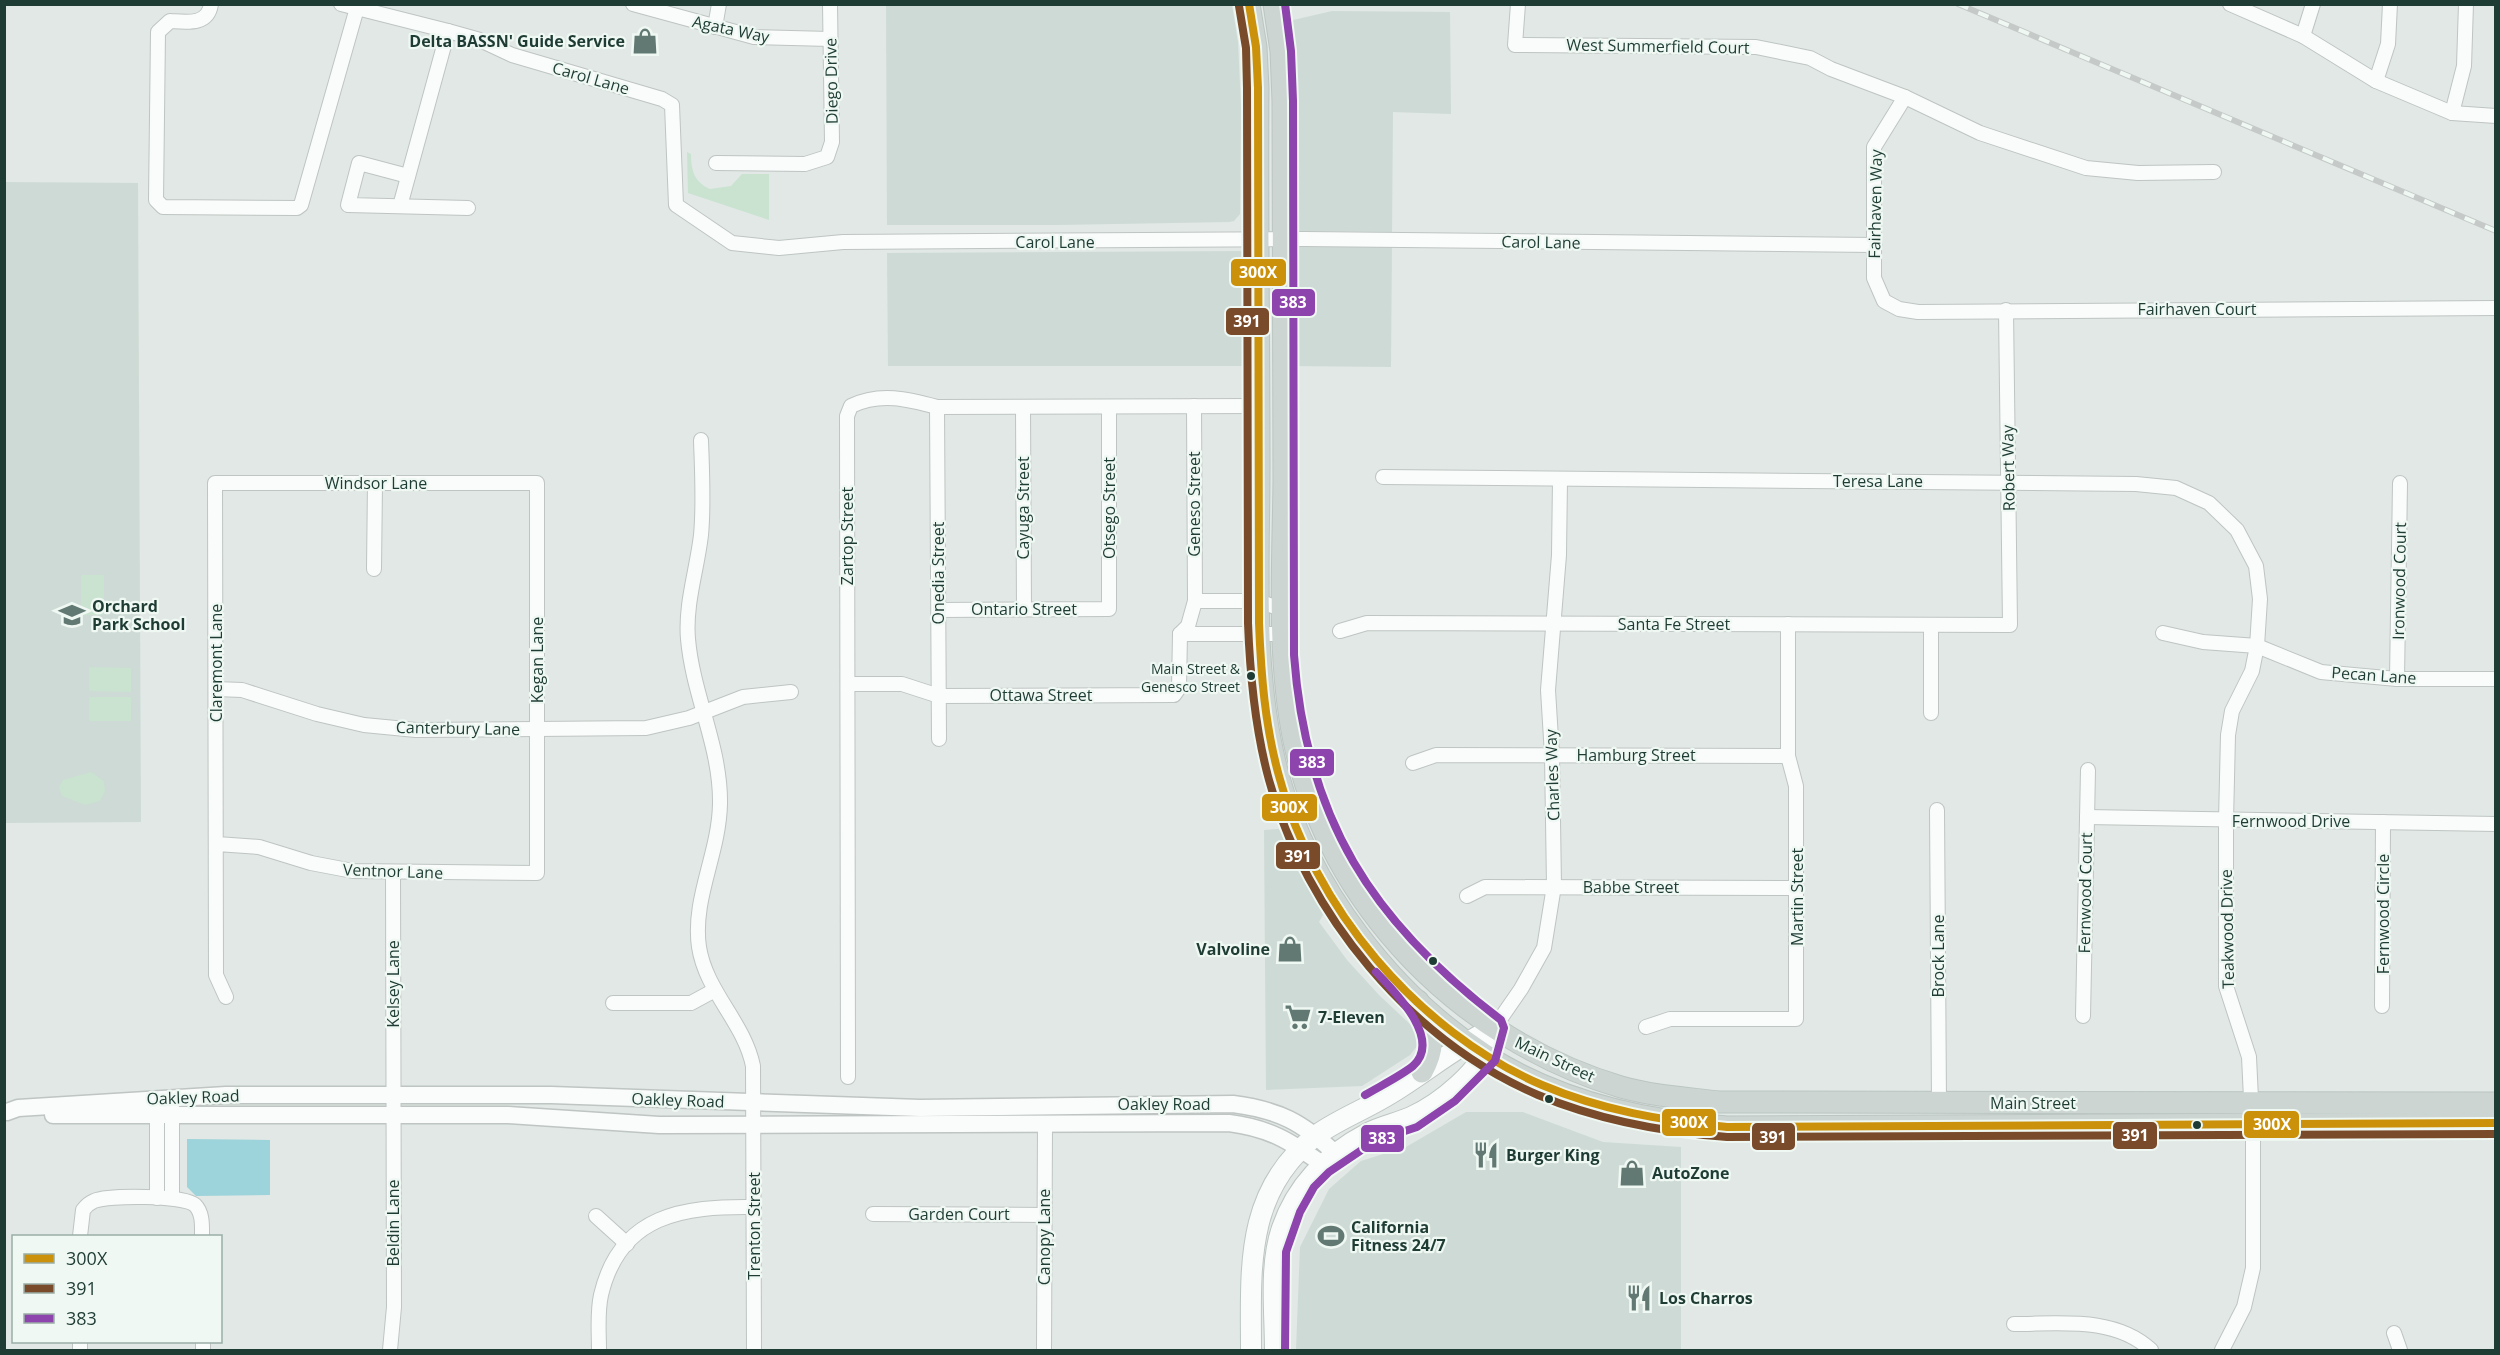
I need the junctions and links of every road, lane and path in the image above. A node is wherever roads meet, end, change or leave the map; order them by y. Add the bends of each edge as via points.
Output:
1 (211, 4) edge
2 (341, 4) edge
3 (633, 4) edge
4 (719, 4) edge
5 (830, 4) edge
6 (1249, 4) edge
7 (1274, 4) edge
8 (1518, 4) edge
9 (2230, 4) edge
10 (2313, 4) edge
11 (2390, 4) edge
12 (2466, 4) edge
13 (357, 9) junction
14 (715, 27) junction
15 (448, 31) junction
16 (2302, 36) junction
17 (830, 39) junction
18 (2376, 81) junction
19 (1905, 97) junction
20 (2452, 113) junction
21 (2496, 116) edge
22 (716, 164) dead end
23 (2214, 172) dead end
24 (408, 176) junction
25 (400, 206) junction
26 (468, 208) dead end
27 (1257, 240) junction
28 (1284, 240) junction
29 (1875, 245) junction
30 (2496, 308) edge
31 (1899, 309) joint
32 (2006, 310) junction
33 (1194, 406) junction
34 (1258, 406) junction
35 (937, 407) junction
36 (1023, 407) junction
37 (1108, 407) junction
38 (701, 440) dead end
39 (1383, 477) dead end
40 (1560, 480) junction
41 (2008, 482) junction
42 (215, 483) joint
43 (375, 483) junction
44 (537, 483) joint
45 (2400, 483) dead end
46 (374, 569) dead end
47 (1195, 601) junction
48 (1258, 601) junction
49 (1023, 609) junction
50 (1109, 609) joint
51 (939, 610) junction
52 (1283, 610) junction
53 (1553, 623) junction
54 (1788, 624) junction
55 (1931, 625) junction
56 (2010, 625) joint
57 (1340, 631) dead end
58 (2163, 633) dead end
59 (1180, 634) junction
60 (1259, 634) junction
61 (1284, 634) junction
62 (2257, 646) junction
63 (2397, 678) junction
64 (2496, 678) edge
65 (848, 684) junction
66 (216, 689) junction
67 (791, 692) dead end
68 (939, 696) junction
69 (703, 712) junction
70 (1931, 713) dead end
71 (536, 729) junction
72 (939, 739) dead end
73 (1552, 755) junction
74 (1788, 756) junction
75 (1413, 763) dead end
76 (2088, 770) dead end
77 (1937, 810) dead end
78 (2087, 817) junction
79 (2226, 821) junction
80 (2383, 822) junction
81 (2496, 824) edge
82 (217, 843) junction
83 (393, 873) junction
84 (537, 873) joint
85 (1554, 886) junction
86 (1797, 888) junction
87 (1467, 896) dead end
88 (715, 990) junction
89 (226, 997) dead end
90 (1416, 998) junction
91 (613, 1003) dead end
92 (2382, 1006) dead end
93 (2083, 1016) dead end
94 (1646, 1027) dead end
95 (1494, 1028) junction
96 (1467, 1041) junction
97 (1486, 1055) junction
98 (1422, 1072) junction
99 (848, 1077) dead end
100 (393, 1095) junction
101 (165, 1097) junction
102 (754, 1102) junction
103 (1939, 1102) junction
104 (2496, 1103) edge
105 (6, 1112) edge
106 (2252, 1113) junction
107 (164, 1115) junction
108 (393, 1115) junction
109 (1045, 1124) junction
110 (2496, 1124) edge
111 (755, 1125) junction
112 (1317, 1136) junction
113 (1302, 1149) junction
114 (1329, 1159) junction
115 (158, 1161) junction
116 (172, 1161) junction
117 (157, 1198) junction
118 (172, 1198) junction
119 (754, 1207) junction
120 (873, 1214) dead end
121 (1044, 1215) junction
122 (596, 1216) dead end
123 (80, 1235) edge
124 (202, 1235) edge
125 (627, 1244) junction
126 (2014, 1323) dead end
127 (2394, 1333) dead end
128 (390, 1350) edge
129 (598, 1350) edge
130 (754, 1350) edge
131 (1044, 1350) edge
132 (1251, 1350) edge
133 (1275, 1350) edge
134 (2151, 1350) edge
135 (2222, 1350) edge
136 (2400, 1350) edge

1 - 13 street via 202,19 170,21 158,32 156,200 163,207 302,205
2 - 13 street, Carol Lane
3 - 14 street, Agata Way
4 - 14 street
5 - 17 street, Diego Drive
6 - 27 main road, Main Street via 1256,47
7 - 28 main road, Main Street via 1282,70
8 - 19 street, West Summerfield Court via 1515,45 1756,47 1810,58
9 - 16 street
10 - 16 street
11 - 18 street via 2388,44
12 - 20 street via 2464,66
13 - 15 street, Carol Lane
14 - 17 street, Agata Way via 754,37
15 - 24 street
15 - 27 street, Carol Lane via 672,105 676,205 732,243 779,248 843,242
16 - 18 street
17 - 22 street, Diego Drive via 832,142 827,157 805,164
18 - 20 street
19 - 23 street via 1980,133 2085,168 2138,173
19 - 29 street, Fairhaven Way via 1874,147
20 - 21 street
24 - 25 street
24 - 25 street via 358,164 348,205
25 - 26 street
27 - 28 street, Carol Lane
27 - 34 main road, Main Street
28 - 29 street, Carol Lane
28 - 52 main road, Main Street
29 - 31 street, Fairhaven Way via 1874,278 1884,301
30 - 32 street, Fairhaven Court
31 - 32 street, Fairhaven Court
32 - 41 street, Robert Way
33 - 34 street, Zartop Street
33 - 37 street, Zartop Street
33 - 47 street, Geneso Street
34 - 48 main road, Main Street
35 - 36 street, Zartop Street
35 - 51 street, Onedia Street
35 - 65 street, Zartop Street via 885,397 851,406 847,416
36 - 37 street, Zartop Street
36 - 49 street, Cayuga Street
37 - 50 street, Otsego Street
38 - 69 street, Trenton Street via 701,532 688,636
39 - 40 street, Teresa Lane
40 - 41 street, Teresa Lane
40 - 53 street, Charles Way
41 - 56 street, Robert Way
41 - 62 street, Teresa Lane via 2176,488 2209,503 2237,530 2256,566 2260,598
42 - 43 street, Windsor Lane
42 - 66 street, Claremont Lane
43 - 44 street, Windsor Lane
43 - 46 street
44 - 71 street, Kegan Lane
45 - 63 street, Ironwood Court
47 - 48 street
47 - 59 street via 1191,621
48 - 52 street
48 - 60 main road, Main Street
49 - 50 street, Ontario Street
49 - 51 street, Ontario Street
51 - 68 street, Onedia Street
52 - 61 main road, Main Street
53 - 54 street, Santa Fe Street
53 - 57 street, Santa Fe Street via 1367,622
53 - 73 street, Charles Way via 1548,690
54 - 55 street, Santa Fe Street
54 - 74 street, Martin Street
55 - 56 street, Santa Fe Street
55 - 70 street
58 - 62 street, Pecan Lane via 2203,642
59 - 60 street
59 - 68 street, Ottawa Street via 1179,688 1174,695
60 - 61 street
60 - 90 main road, Main Street via 1267,725 1295,825 1339,910 1376,957
61 - 95 main road, Main Street via 1288,705 1295,744 1307,786 1335,851 1355,888 1404,951 1457,1002
62 - 63 street, Pecan Lane via 2321,672
62 - 79 street, Teakwood Drive via 2252,671 2232,711
63 - 64 street, Pecan Lane
65 - 68 street, Ottawa Street via 902,684
65 - 99 street, Zartop Street
66 - 71 street, Canterbury Lane via 242,690 364,725 416,730
66 - 82 street, Claremont Lane
67 - 69 street, Canterbury Lane via 743,697
68 - 72 street, Onedia Street
69 - 71 street, Canterbury Lane via 646,728
69 - 88 street, Trenton Street via 715,749 720,802 719,830 702,893 697,931 705,970
71 - 84 street, Kegan Lane
73 - 74 street, Hamburg Street
73 - 75 street, Hamburg Street via 1436,755
73 - 85 street, Charles Way
74 - 86 street, Martin Street via 1797,786
76 - 78 street, Fernwood Court
77 - 103 street, Brock Lane
78 - 79 street, Fernwood Drive
78 - 93 street, Fernwood Court
79 - 80 street, Fernwood Drive
79 - 106 street, Teakwood Drive via 2226,986 2246,1041
80 - 81 street, Fernwood Drive
80 - 92 street, Fernwood Circle
82 - 83 street, Ventnor Lane via 259,847 353,871
82 - 89 street, Claremont Lane via 216,975
83 - 84 street, Ventnor Lane
83 - 100 street, Kelsey Lane
85 - 86 street, Babbe Street
85 - 87 street, Babbe Street via 1485,886
85 - 95 street, Charles Way via 1544,948
86 - 94 street, Martin Street via 1796,1018 1670,1019
88 - 91 street via 691,1003
88 - 102 street, Trenton Street via 751,1053
90 - 96 main road, Main Street
90 - 98 main road via 1432,1036 1432,1053
95 - 96 main road
95 - 97 main road, Charles Way
95 - 103 main road, Main Street via 1557,1063 1601,1080 1659,1095 1719,1102
96 - 97 main road, Main Street
96 - 98 main road
97 - 106 main road, Main Street via 1574,1097 1673,1123 1727,1127
97 - 114 main road via 1448,1093 1422,1111 1370,1132
98 - 112 main road
100 - 101 street, Oakley Road
100 - 102 street, Oakley Road via 551,1095
100 - 108 street, Beldin Lane
101 - 105 street, Oakley Road
101 - 107 street
102 - 111 street, Trenton Street
102 - 112 street, Oakley Road via 920,1108 1233,1104 1275,1112 1297,1121
103 - 106 main road, Main Street
104 - 106 main road, Main Street
105 - 107 street, Oakley Road
106 - 110 main road, Main Street
106 - 135 street, Teakwood Drive via 2253,1268 2244,1307
107 - 108 street, Oakley Road
107 - 115 street
107 - 116 street
108 - 111 street, Oakley Road via 508,1115 659,1125
108 - 128 street, Beldin Lane via 394,1307
109 - 111 street, Oakley Road
109 - 113 street, Oakley Road via 1229,1123 1267,1130
109 - 121 street, Canopy Lane
111 - 119 street, Trenton Street
112 - 113 main road
112 - 114 street, Oakley Road
113 - 114 street, Oakley Road
113 - 132 main road via 1273,1187 1255,1230
114 - 133 main road via 1306,1181 1290,1208 1279,1239
115 - 116 street
115 - 117 street
116 - 118 street
117 - 118 street
117 - 123 street via 94,1201 83,1210
118 - 124 street via 195,1205 201,1214
119 - 125 street via 696,1208 672,1213 652,1223
119 - 130 street, Trenton Street
120 - 121 street, Garden Court
121 - 131 street, Canopy Lane
122 - 125 street
125 - 129 street via 610,1270 601,1295
126 - 134 street via 2109,1328
127 - 136 street

